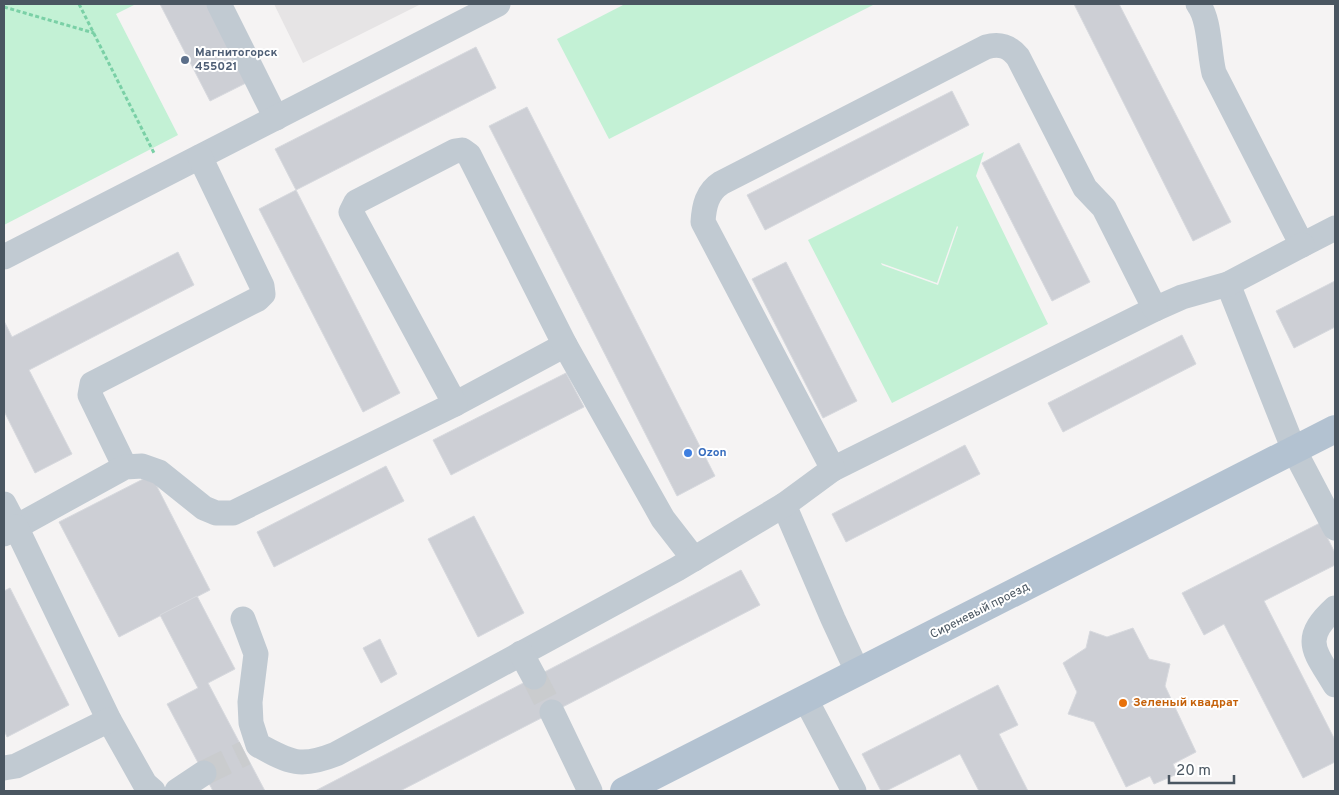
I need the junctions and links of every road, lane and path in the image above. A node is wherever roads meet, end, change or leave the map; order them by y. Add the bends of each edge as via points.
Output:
1 (79, 4) edge
2 (218, 4) edge
3 (498, 4) edge
4 (1198, 4) edge
5 (4, 8) edge
6 (95, 33) junction
7 (276, 118) junction
8 (200, 157) junction
9 (165, 174) junction
10 (1335, 228) edge
11 (1302, 245) junction
12 (4, 257) edge
13 (1228, 284) junction
14 (1156, 309) junction
15 (565, 345) junction
16 (455, 404) junction
17 (1335, 429) edge
18 (1294, 450) junction
19 (125, 467) junction
20 (833, 469) junction
21 (4, 504) edge
22 (784, 505) junction
23 (1335, 528) edge
24 (10, 530) edge
25 (694, 559) junction
26 (1335, 608) edge
27 (243, 619) dead end
28 (521, 653) junction
29 (858, 672) junction
30 (534, 677) tunnel mouth
31 (1335, 685) edge
32 (806, 700) junction
33 (552, 712) tunnel mouth
34 (109, 720) junction
35 (4, 768) edge
36 (204, 773) tunnel mouth
37 (153, 791) edge
38 (177, 791) edge
39 (590, 791) edge
40 (624, 791) edge
41 (854, 791) edge

1 - 6 path
2 - 7 lane
3 - 7 lane
4 - 11 lane via 1209,36 1214,73
5 - 6 path
6 - 9 path
7 - 8 lane
8 - 9 lane
8 - 19 lane via 263,294 92,384 90,395
9 - 12 lane
10 - 11 lane
11 - 13 lane
13 - 14 lane via 1182,297
13 - 18 lane
14 - 20 lane
14 - 20 lane via 1104,208 1085,188 1018,57 1004,46 994,44 986,47 721,183 708,196 704,222
15 - 16 lane
15 - 16 lane via 466,152 455,150 356,202 352,216
15 - 25 lane via 663,519
16 - 19 lane via 233,513 216,513 204,508 159,472 142,466
17 - 18 main road, Сиреневый проезд
18 - 23 lane
18 - 29 main road, Сиреневый проезд
19 - 24 lane
20 - 22 lane
21 - 24 lane
22 - 25 lane
22 - 29 lane
24 - 34 lane
25 - 28 lane
26 - 31 lane via 1317,627 1314,646
27 - 28 lane via 256,654 250,702 252,749 298,764 318,762 336,754
28 - 30 lane
29 - 32 main road, Сиреневый проезд
32 - 40 main road, Сиреневый проезд
32 - 41 lane
33 - 39 lane
34 - 35 lane via 16,766
34 - 37 lane via 145,784
36 - 38 lane

